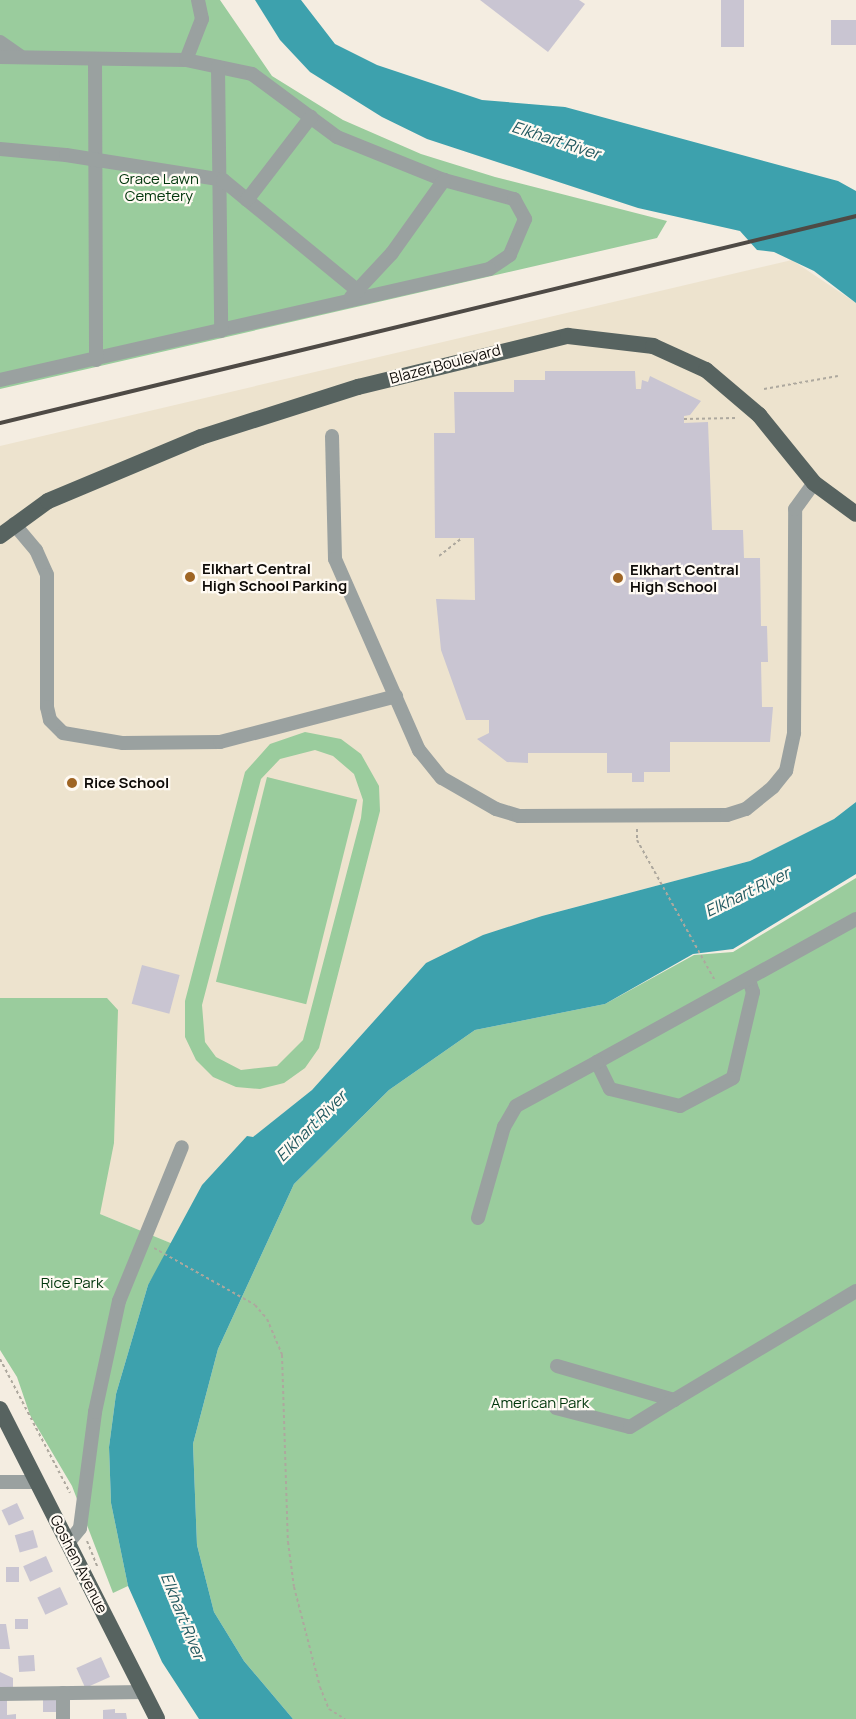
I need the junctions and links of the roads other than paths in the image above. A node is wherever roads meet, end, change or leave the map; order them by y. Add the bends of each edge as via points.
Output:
1 (198, 0) edge
2 (0, 42) edge
3 (0, 57) edge
4 (25, 58) junction
5 (95, 58) junction
6 (186, 60) junction
7 (218, 67) junction
8 (312, 117) junction
9 (0, 149) edge
10 (96, 160) junction
11 (220, 178) junction
12 (444, 180) junction
13 (247, 200) junction
14 (358, 291) junction
15 (345, 302) junction
16 (221, 331) junction
17 (96, 360) junction
18 (0, 380) edge
19 (332, 436) dead end
20 (814, 483) junction
21 (856, 514) edge
22 (14, 524) junction
23 (0, 536) edge
24 (396, 696) junction
25 (856, 919) edge
26 (749, 980) junction
27 (597, 1062) junction
28 (182, 1147) dead end
29 (478, 1218) dead end
30 (856, 1291) edge
31 (557, 1366) dead end
32 (674, 1400) junction
33 (556, 1408) dead end
34 (0, 1409) edge
35 (0, 1482) edge
36 (37, 1482) junction
37 (68, 1543) junction
38 (144, 1692) junction
39 (63, 1693) junction
40 (0, 1694) edge
41 (63, 1719) edge
42 (157, 1719) edge

1 - 6 street via 202,20
2 - 4 street
3 - 4 street
4 - 5 street
5 - 6 street
5 - 10 street
6 - 7 street
7 - 8 street via 252,74
7 - 11 street
8 - 12 street via 337,136
8 - 13 street
9 - 10 street
10 - 11 street
10 - 17 street
11 - 13 street
11 - 16 street
12 - 14 street
12 - 15 street via 520,203 525,219 510,255 489,269
13 - 14 street
14 - 15 street
15 - 16 street
16 - 17 street
17 - 18 street
19 - 24 street via 335,559
20 - 21 main road, Blazer Boulevard
20 - 22 main road, Blazer Boulevard via 759,415 706,370 644,344 568,336 358,387 201,437 101,475
20 - 24 street via 795,509 794,733 786,771 760,799 727,815 519,816 496,809 429,767
22 - 23 main road, Blazer Boulevard
22 - 24 street via 36,550 47,575 47,707 50,720 63,733 123,743 220,742
25 - 26 street
26 - 27 street
26 - 27 street via 753,992 733,1078 680,1106 610,1089
27 - 29 street via 516,1106 504,1127
28 - 37 street via 119,1301 95,1412 80,1528
30 - 32 street
31 - 32 street
32 - 33 street via 630,1427
34 - 36 main road, Goshen Avenue
35 - 36 street
36 - 37 main road, Goshen Avenue
37 - 38 main road, Goshen Avenue
38 - 39 street
38 - 42 main road, Goshen Avenue
39 - 40 street
39 - 41 street

